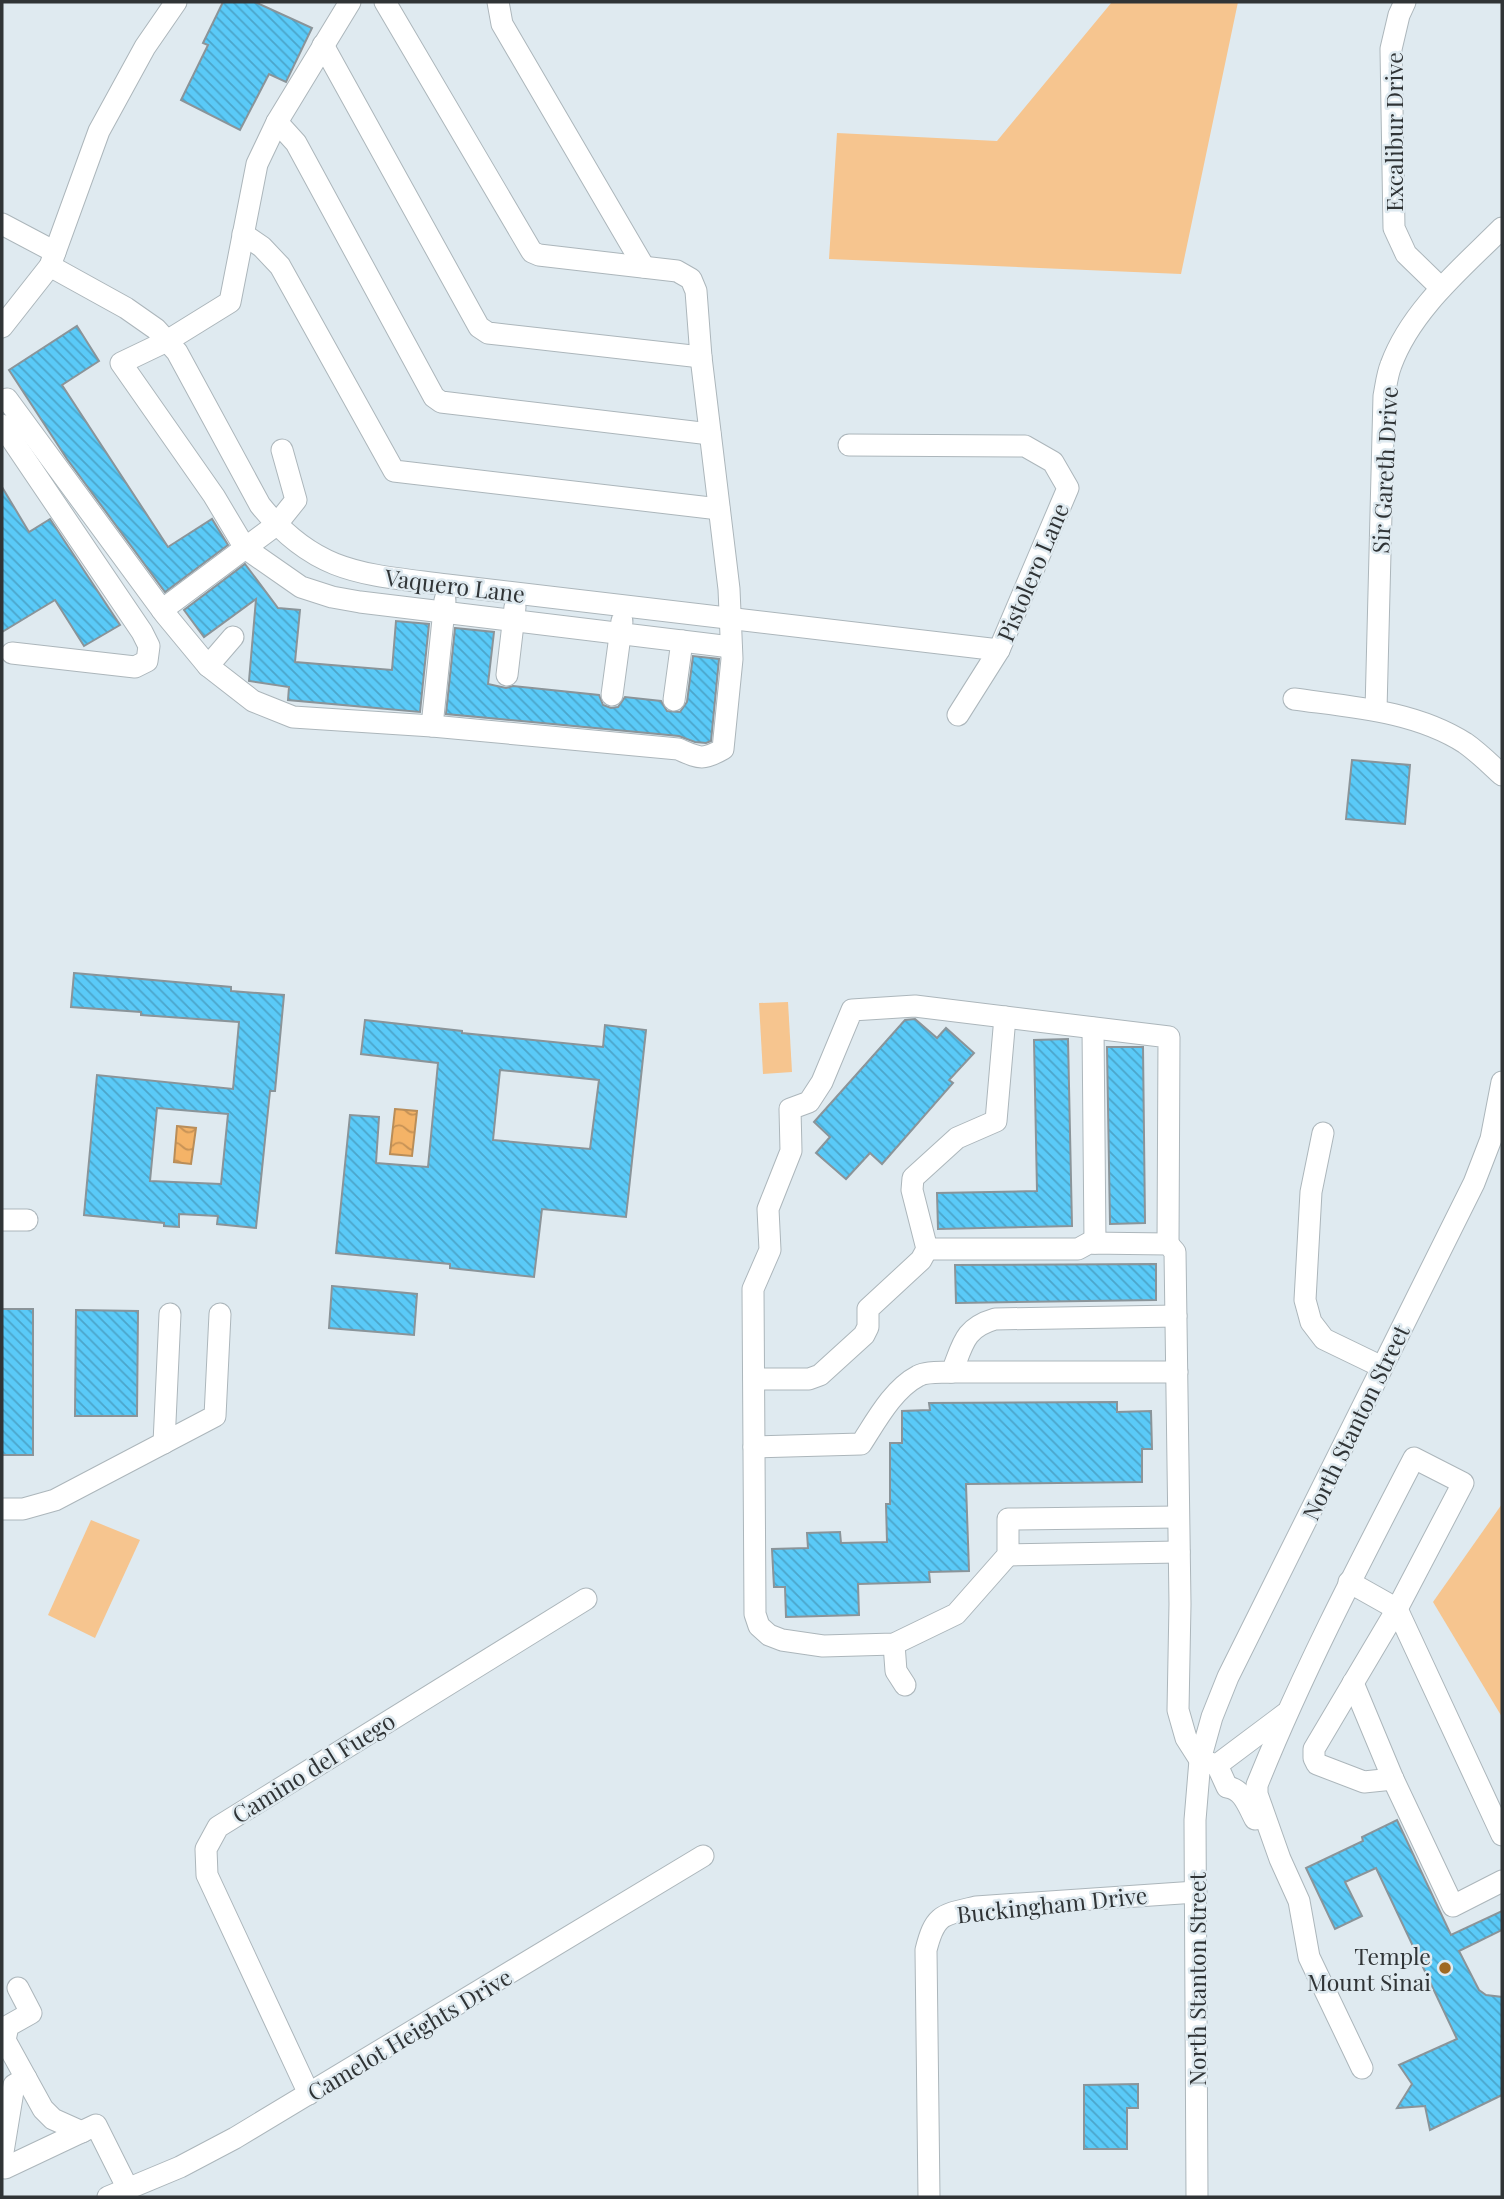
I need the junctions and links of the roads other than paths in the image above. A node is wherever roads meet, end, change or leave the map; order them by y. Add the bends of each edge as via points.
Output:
1 (176, 2) edge
2 (350, 2) edge
3 (385, 2) edge
4 (486, 2) edge
5 (498, 2) edge
6 (1405, 2) edge
7 (502, 24) junction
8 (323, 45) junction
9 (277, 122) junction
10 (2, 224) edge
11 (1502, 228) edge
12 (243, 234) junction
13 (53, 259) junction
14 (644, 267) junction
15 (1441, 288) junction
16 (2, 327) edge
17 (167, 341) junction
18 (701, 357) junction
19 (7, 399) dead end
20 (2, 425) edge
21 (710, 434) junction
22 (849, 445) dead end
23 (282, 450) dead end
24 (247, 480) junction
25 (214, 496) junction
26 (719, 509) junction
27 (276, 525) junction
28 (246, 548) junction
29 (365, 574) junction
30 (447, 585) junction
31 (516, 593) junction
32 (360, 602) junction
33 (624, 606) junction
34 (162, 610) junction
35 (444, 612) junction
36 (730, 618) junction
37 (513, 620) junction
38 (620, 634) junction
39 (233, 637) dead end
40 (682, 641) junction
41 (731, 647) junction
42 (999, 650) junction
43 (12, 653) dead end
44 (208, 666) junction
45 (507, 675) dead end
46 (612, 695) dead end
47 (1294, 699) dead end
48 (674, 700) dead end
49 (1376, 710) junction
50 (958, 715) dead end
51 (432, 726) junction
52 (1502, 775) edge
53 (1005, 1017) junction
54 (1093, 1028) junction
55 (1502, 1082) edge
56 (1322, 1133) dead end
57 (2, 1220) edge
58 (27, 1220) dead end
59 (1094, 1243) junction
60 (1168, 1244) junction
61 (927, 1249) junction
62 (170, 1314) dead end
63 (220, 1314) dead end
64 (1176, 1316) junction
65 (1382, 1367) junction
66 (952, 1372) junction
67 (1177, 1372) junction
68 (754, 1379) junction
69 (164, 1443) junction
70 (754, 1447) junction
71 (2, 1509) edge
72 (1178, 1517) junction
73 (1179, 1552) junction
74 (1008, 1555) junction
75 (1349, 1582) junction
76 (586, 1599) dead end
77 (1397, 1609) junction
78 (894, 1644) junction
79 (1353, 1684) junction
80 (905, 1685) dead end
81 (1285, 1714) junction
82 (1209, 1762) junction
83 (1393, 1779) junction
84 (1502, 1835) edge
85 (703, 1856) dead end
86 (1280, 1859) junction
87 (1502, 1881) edge
88 (1196, 1892) junction
89 (18, 1988) dead end
90 (1362, 2068) dead end
91 (26, 2077) junction
92 (309, 2094) junction
93 (82, 2132) junction
94 (2, 2159) edge
95 (128, 2189) junction
96 (108, 2197) edge
97 (929, 2197) edge
98 (1197, 2197) edge

1 - 13 street via 145,47 99,131
2 - 8 street
3 - 14 street via 532,252
4 - 7 street
5 - 7 street
6 - 15 street, Excalibur Drive via 1391,49 1394,228 1406,254
7 - 14 street
8 - 9 street
8 - 18 street via 479,327 488,333
9 - 12 street via 257,164
9 - 21 street via 296,142 434,397 441,402
10 - 13 street, Vaquero Lane
11 - 15 street, Sir Gareth Drive
12 - 17 street via 230,302
12 - 26 street via 280,266 394,471
13 - 16 street
13 - 17 street, Vaquero Lane
14 - 18 street via 677,271 691,279
15 - 49 street, Sir Gareth Drive via 1412,325 1391,365 1384,397
17 - 24 street, Vaquero Lane
17 - 25 street via 121,363
18 - 21 street
19 - 34 street
20 - 43 street via 149,646 147,661 135,667
21 - 26 street
22 - 42 street, Pistolero Lane via 1025,446 1053,462 1068,488
23 - 27 street via 296,500
24 - 25 street
24 - 27 street, Vaquero Lane
25 - 28 street
26 - 36 street
27 - 28 street
27 - 29 street, Vaquero Lane via 317,557
28 - 32 street via 301,587
28 - 34 street
29 - 30 street, Vaquero Lane
29 - 32 street
30 - 31 street, Vaquero Lane
30 - 35 street
31 - 33 street, Vaquero Lane
31 - 37 street
32 - 35 street
33 - 36 street, Vaquero Lane
33 - 38 street
34 - 44 street
35 - 37 street
35 - 51 street
36 - 41 street
36 - 42 street, Vaquero Lane
37 - 38 street
37 - 45 street
38 - 40 street
38 - 46 street
39 - 44 street
40 - 41 street
40 - 48 street
41 - 51 street via 723,749 710,757 700,759 678,749
42 - 50 street, Pistolero Lane
44 - 51 street via 253,701 293,716
47 - 49 street
49 - 52 street via 1424,723 1465,743
53 - 54 street
53 - 61 street via 996,1121 957,1138 913,1178
53 - 68 street via 915,1006 852,1010 816,1092 809,1102 790,1110 792,1151 768,1209 770,1250 753,1289
54 - 59 street
54 - 60 street via 1169,1037
55 - 65 street, North Stanton Street via 1491,1139 1474,1183
56 - 65 street via 1311,1205 1305,1300 1311,1322 1324,1339
57 - 58 street
59 - 60 street
59 - 61 street via 1079,1249
60 - 64 street via 1175,1252
61 - 68 street via 868,1310 864,1335 820,1375
62 - 69 street
63 - 69 street via 215,1416
64 - 66 street via 979,1323 967,1334
64 - 67 street
65 - 82 street, North Stanton Street via 1228,1677 1212,1717
66 - 67 street
66 - 70 street via 920,1374 904,1386 862,1444
67 - 72 street
68 - 70 street
69 - 71 street via 55,1500 23,1509
70 - 78 street via 755,1614 759,1626 776,1637 823,1646
72 - 73 street
72 - 74 street via 1009,1519
73 - 74 street
73 - 82 street via 1178,1710 1186,1738
74 - 78 street via 956,1614
75 - 77 street
75 - 77 street via 1414,1458 1463,1483
75 - 81 street
76 - 92 street, Camino del Fuego via 218,1827 206,1849 208,1875
77 - 79 street
77 - 84 street
78 - 80 street via 896,1671
79 - 83 street
79 - 83 street via 1314,1749 1314,1758 1317,1765 1364,1782
81 - 82 street
81 - 86 street via 1257,1785
82 - 86 street via 1227,1787 1241,1793
82 - 88 street, North Stanton Street via 1195,1820
83 - 87 street via 1453,1906
85 - 92 street, Camelot Heights Drive
86 - 90 street via 1299,1900 1309,1957
88 - 97 street, Buckingham Drive via 976,1906 945,1914 932,1928 926,1950
88 - 98 street, North Stanton Street
89 - 91 street via 31,2012 8,2026 5,2040
91 - 93 street via 53,2119
91 - 94 street via 13,2085
92 - 95 street, Camelot Heights Drive via 180,2167
93 - 94 street via 5,2168
93 - 95 street via 96,2125
95 - 96 street, Camelot Heights Drive

